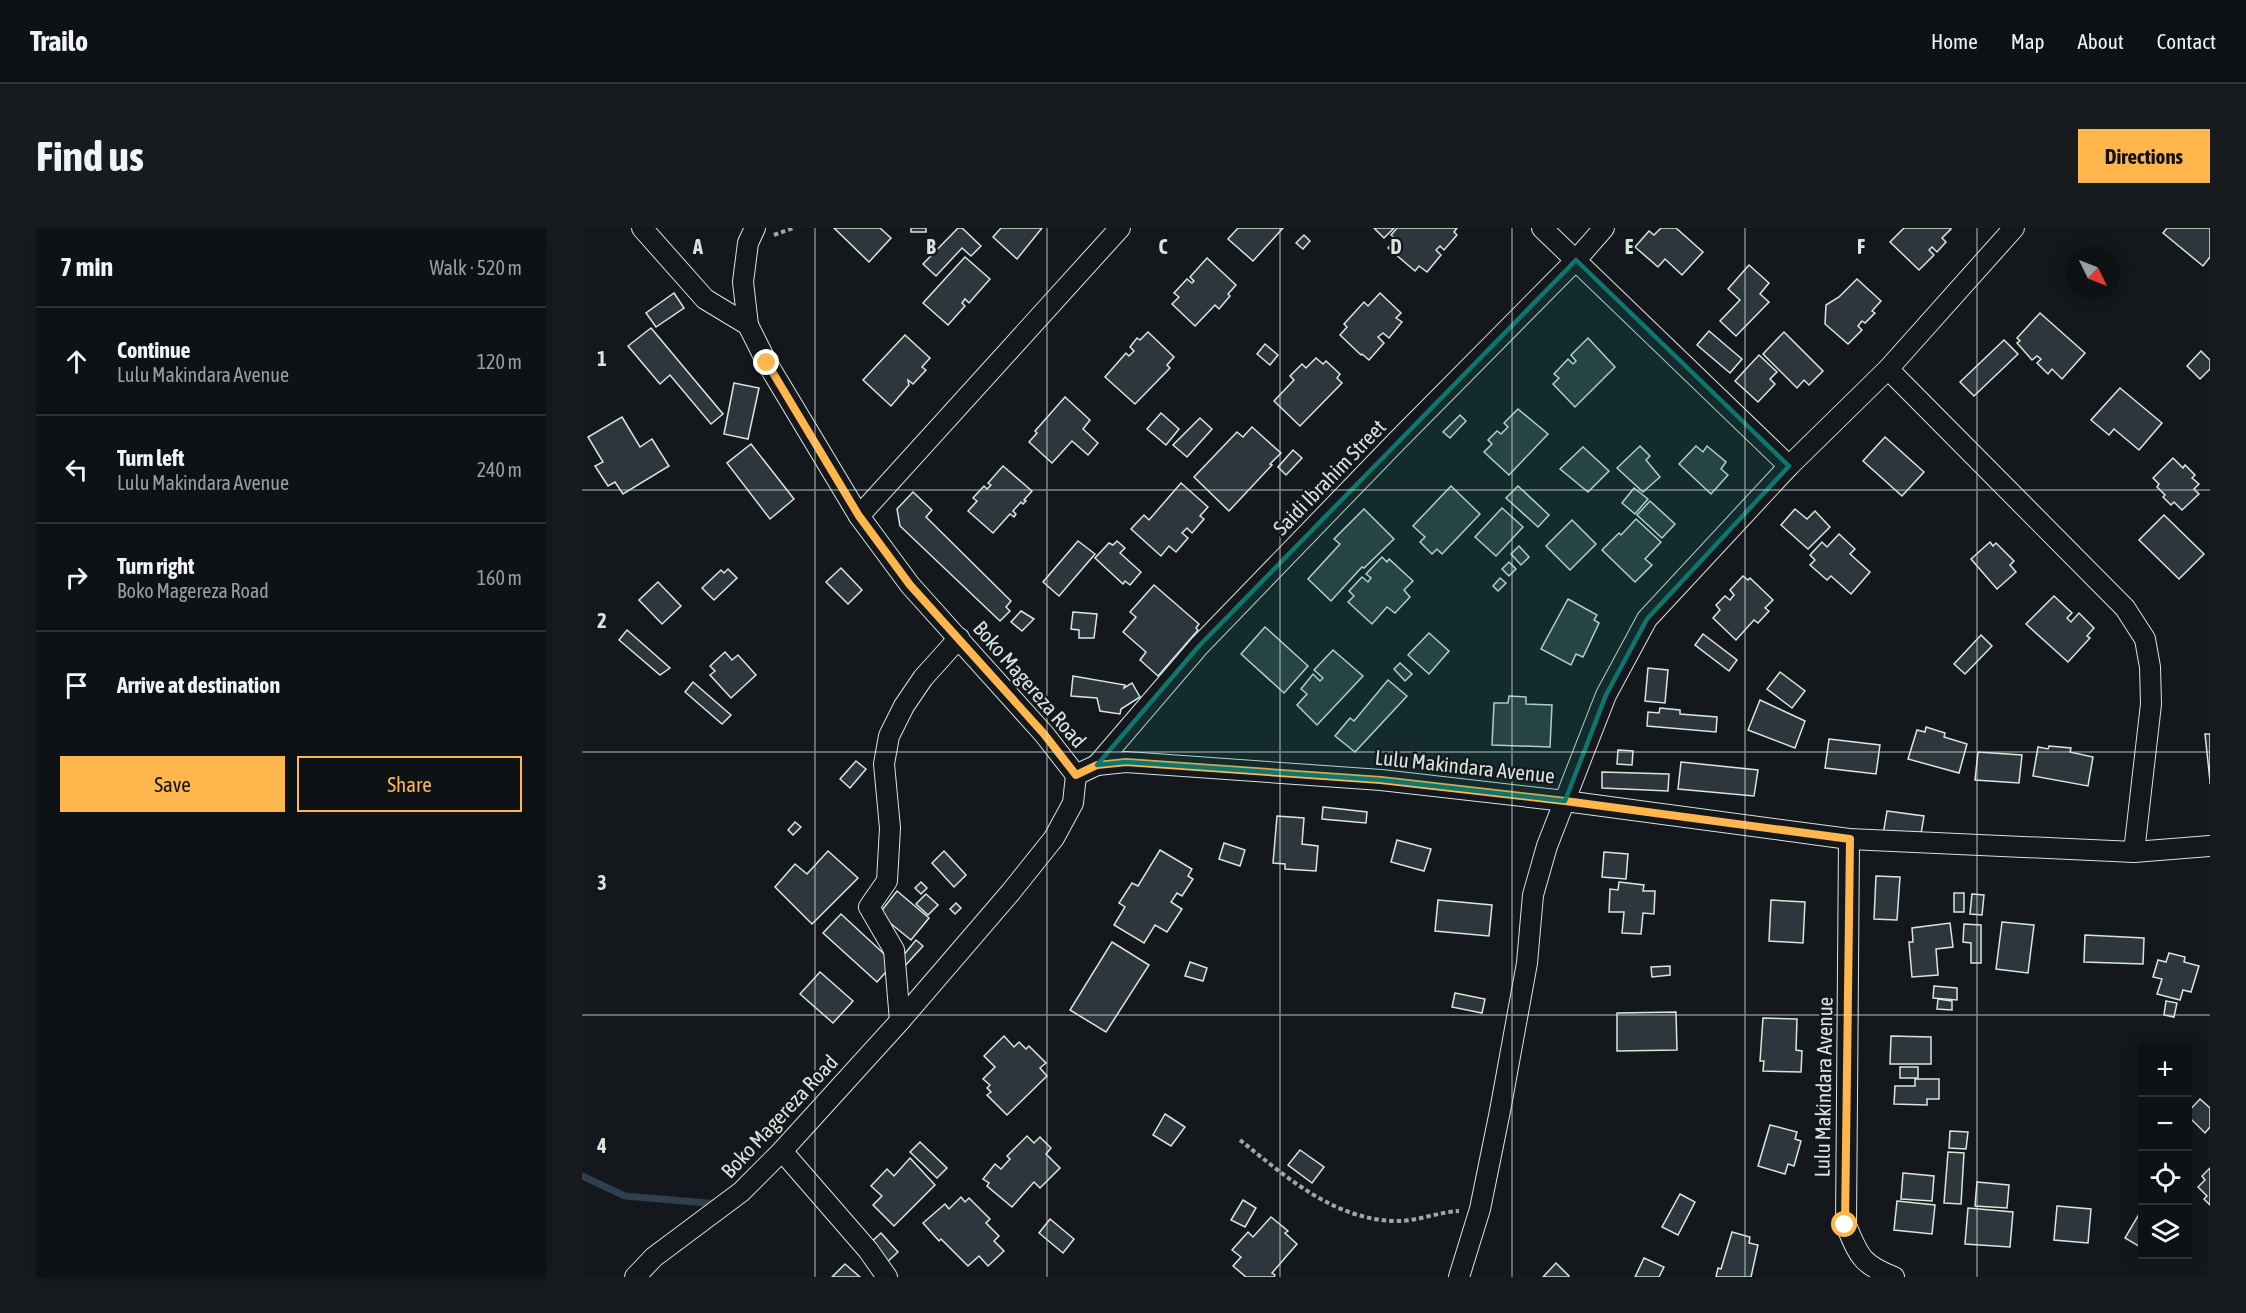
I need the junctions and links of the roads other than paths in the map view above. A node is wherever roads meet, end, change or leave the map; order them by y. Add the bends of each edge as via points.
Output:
1 (642, 228) edge
2 (755, 228) edge
3 (1120, 228) edge
4 (1542, 228) edge
5 (1604, 228) edge
6 (2014, 228) edge
7 (1576, 260) junction
8 (748, 325) junction
9 (1888, 369) junction
10 (1789, 466) junction
11 (859, 516) junction
12 (959, 638) junction
13 (1097, 765) junction
14 (1076, 775) junction
15 (1565, 801) junction
16 (1850, 839) junction
17 (2210, 846) edge
18 (2134, 852) junction
19 (900, 1021) junction
20 (782, 1151) junction
21 (635, 1277) edge
22 (887, 1277) edge
23 (1459, 1277) edge
24 (1894, 1277) edge

1 - 8 street via 705,299
2 - 8 street, Boko Magereza Road via 748,243 743,282
3 - 11 street
4 - 7 street
5 - 7 street, Saidi Ibrahim Street
6 - 9 street
7 - 10 street
7 - 13 street, Saidi Ibrahim Street via 1199,646
8 - 11 street, Boko Magereza Road
9 - 10 street
9 - 18 street via 2125,608 2145,639 2151,704
10 - 15 street via 1647,619 1606,695
11 - 12 street, Boko Magereza Road via 910,585
12 - 14 street, Boko Magereza Road
12 - 19 street via 904,706 889,736 884,764 890,828 887,881 869,907 894,950
13 - 14 street, Lulu Makindara Avenue
13 - 15 street, Lulu Makindara Avenue via 1126,762 1381,780
14 - 19 street, Boko Magereza Road via 1073,803 1054,838
15 - 16 street, Lulu Makindara Avenue
15 - 23 street via 1533,895 1527,963 1480,1209
16 - 18 street, Lulu Makindara Avenue
16 - 24 street, Lulu Makindara Avenue via 1845,1225 1859,1256
17 - 18 street, Lulu Makindara Avenue
19 - 20 street, Boko Magereza Road
20 - 21 street, Boko Magereza Road via 741,1192 654,1257
20 - 22 street

